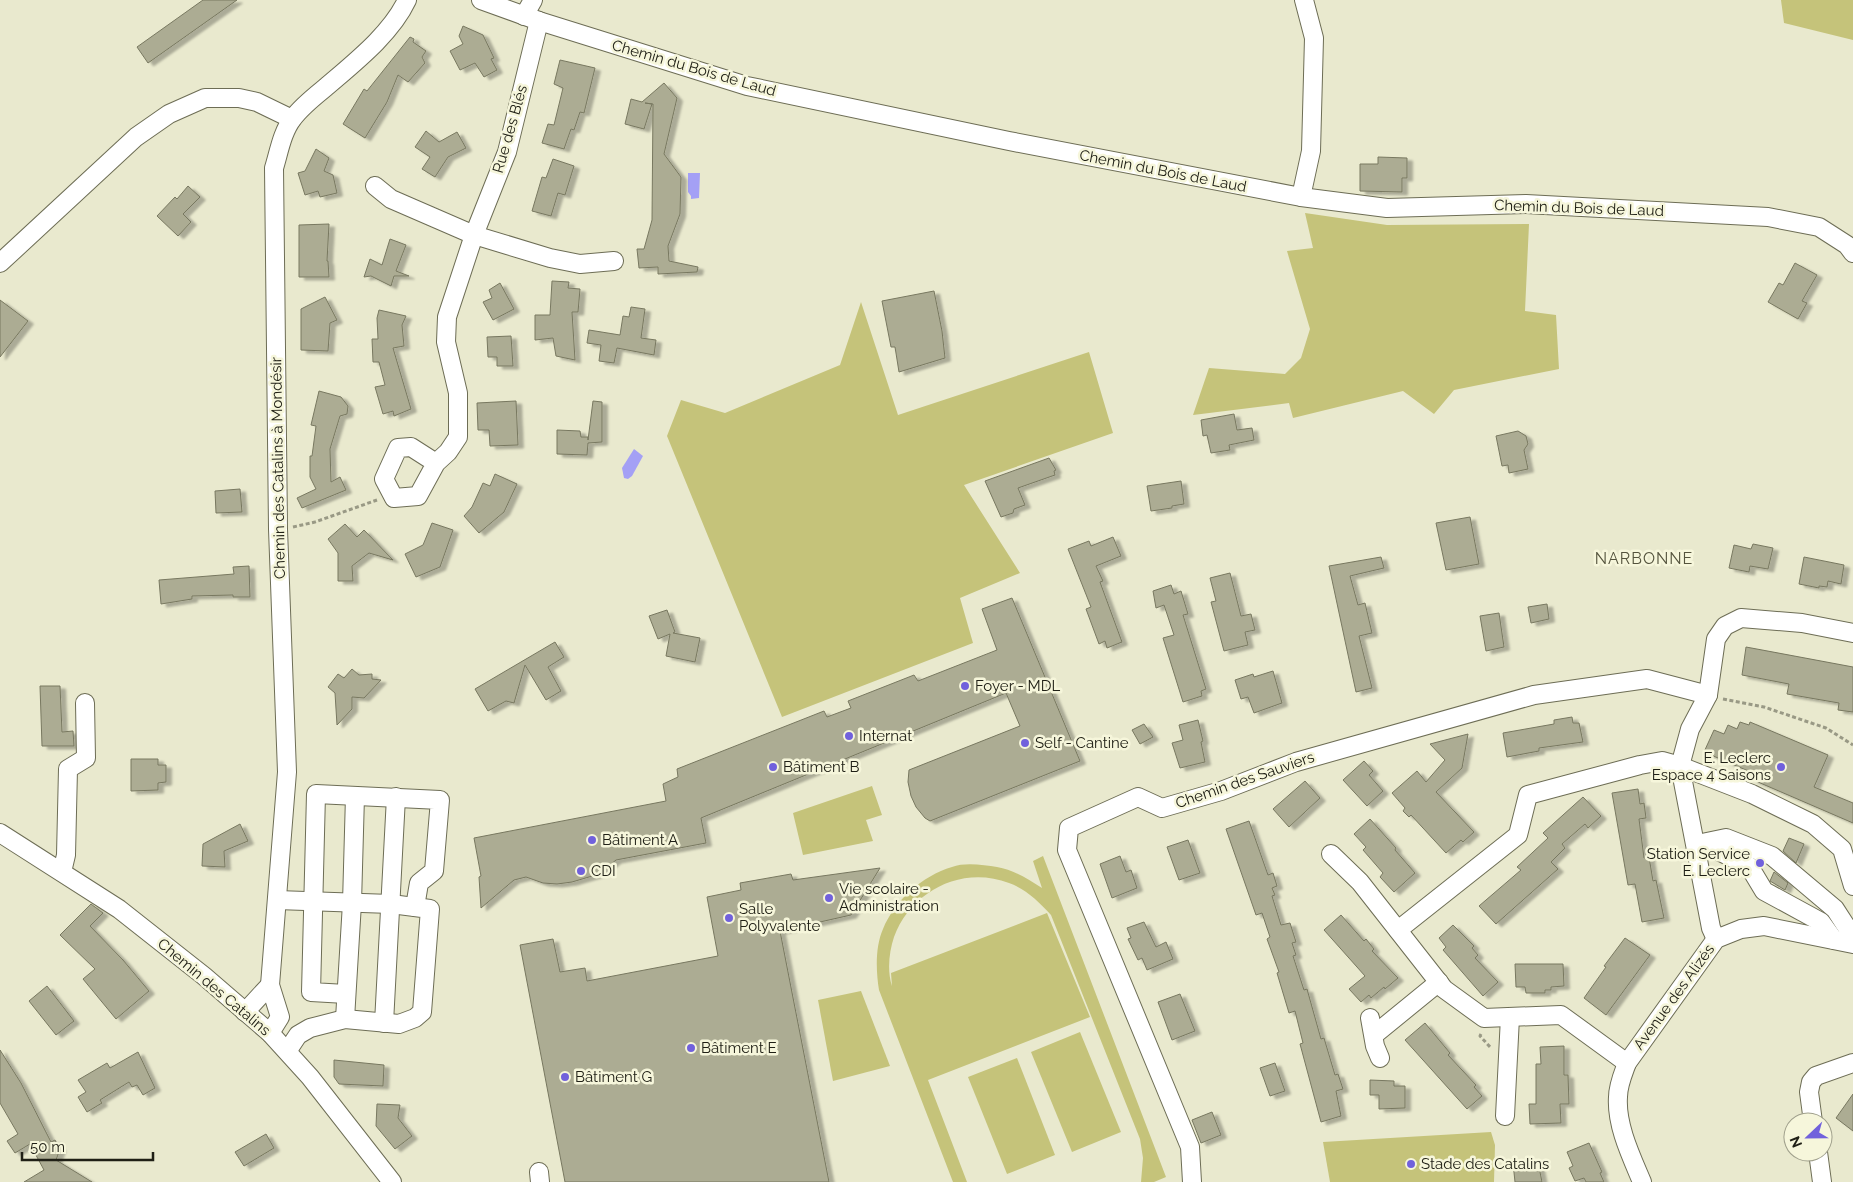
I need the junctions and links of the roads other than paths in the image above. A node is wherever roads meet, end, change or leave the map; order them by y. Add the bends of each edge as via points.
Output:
1 (407, 0) edge
2 (481, 0) edge
3 (533, 0) edge
4 (1304, 0) edge
5 (531, 19) junction
6 (292, 119) junction
7 (374, 186) dead end
8 (1301, 197) junction
9 (1819, 227) junction
10 (1853, 233) edge
11 (474, 235) junction
12 (1853, 253) edge
13 (614, 261) dead end
14 (0, 264) edge
15 (436, 463) junction
16 (1853, 633) edge
17 (1708, 696) junction
18 (85, 703) dead end
19 (1680, 766) junction
20 (355, 796) junction
21 (396, 797) junction
22 (0, 833) edge
23 (1698, 844) junction
24 (1331, 854) dead end
25 (62, 872) junction
26 (1853, 886) edge
27 (277, 900) junction
28 (314, 901) junction
29 (352, 903) junction
30 (391, 904) junction
31 (415, 907) junction
32 (1398, 930) junction
33 (1853, 937) edge
34 (1716, 939) junction
35 (1834, 940) junction
36 (1853, 944) edge
37 (1439, 982) junction
38 (270, 985) junction
39 (346, 994) junction
40 (245, 1012) junction
41 (1510, 1017) junction
42 (345, 1019) junction
43 (384, 1022) junction
44 (270, 1033) junction
45 (288, 1050) junction
46 (1380, 1058) dead end
47 (1626, 1063) junction
48 (1853, 1063) edge
49 (1812, 1112) edge
50 (1505, 1116) dead end
51 (1819, 1162) edge
52 (392, 1182) edge
53 (1192, 1182) edge
54 (1642, 1182) edge
55 (1822, 1182) edge

1 - 6 street, Chemin des Catalins à Mondésir via 400,13 362,56
2 - 5 street, Chemin du Bois de Laud
3 - 5 street, Rue des Blés
4 - 8 street via 1314,38 1311,151
5 - 8 street, Chemin du Bois de Laud via 747,86
5 - 11 street, Rue des Blés via 506,152
6 - 14 street via 258,102 239,98 205,98 169,114 136,137
6 - 27 street, Chemin des Catalins à Mondésir via 274,168 278,529 287,772
7 - 11 street via 391,199
8 - 9 street, Chemin du Bois de Laud via 1386,208 1526,204 1768,217
9 - 10 street
9 - 12 street, Chemin du Bois de Laud
11 - 13 street via 580,264
11 - 15 street, Rue des Blés via 447,317 446,342 458,393 458,437
15 - 15 street, Rue des Blés via 418,496 394,498 384,479 398,448 412,447
16 - 17 street, Avenue des Alizés via 1802,623 1741,618 1725,626 1716,639
17 - 19 street, Avenue des Alizés via 1690,730
17 - 53 street, Chemin des Sauviers via 1647,679 1534,695 1296,762 1221,791 1162,808 1138,797 1069,828 1067,850 1190,1147
18 - 25 street via 86,758 68,769 66,854
19 - 23 street, Avenue des Alizés
19 - 26 street via 1752,794 1813,824 1842,849
19 - 32 street via 1662,761 1640,765 1528,795 1518,835
20 - 21 street
20 - 28 street via 316,794
20 - 29 street
21 - 30 street
21 - 31 street via 440,800 434,871 419,883
22 - 25 street, Chemin des Catalins
23 - 33 street via 1726,838 1772,856 1835,909
23 - 34 street, Avenue des Alizés via 1711,928
23 - 35 street via 1749,866 1764,891 1821,922
24 - 32 street via 1360,882
25 - 40 street, Chemin des Catalins via 119,909
27 - 28 street
27 - 38 street, Chemin des Catalins à Mondésir
28 - 29 street
28 - 39 street via 311,992
29 - 30 street
29 - 39 street
30 - 31 street
30 - 43 street
31 - 43 street via 430,909 422,1012 399,1024
32 - 37 street
34 - 35 street via 1741,929 1764,926
34 - 47 street, Avenue des Alizés
35 - 36 street
37 - 41 street via 1484,1018
37 - 46 street via 1372,1026
38 - 40 street
38 - 44 street, Chemin des Catalins à Mondésir via 280,1017
39 - 42 street
40 - 44 street, Chemin des Catalins
41 - 47 street via 1561,1015
41 - 50 street
42 - 43 street
42 - 45 street via 310,1028 298,1035
44 - 45 street, Chemin des Catalins
45 - 52 street, Chemin des Catalins
47 - 54 street, Avenue des Alizés via 1617,1098 1622,1129
48 - 49 street via 1816,1076 1809,1092
51 - 55 street

